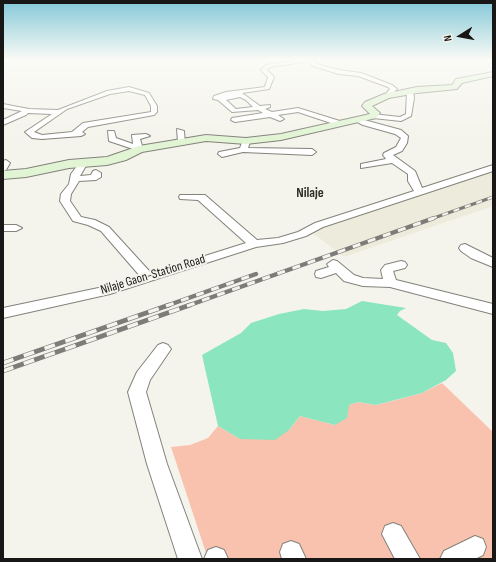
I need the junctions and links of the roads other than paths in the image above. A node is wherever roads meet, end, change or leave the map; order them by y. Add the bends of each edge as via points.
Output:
1 (268, 85) edge
2 (388, 85) edge
3 (455, 85) edge
4 (410, 91) junction
5 (387, 96) junction
6 (216, 99) dead end
7 (3, 106) edge
8 (259, 108) junction
9 (25, 111) junction
10 (59, 112) junction
11 (270, 112) junction
12 (282, 116) dead end
13 (373, 116) junction
14 (234, 120) dead end
15 (360, 120) junction
16 (3, 123) edge
17 (340, 124) junction
18 (180, 131) dead end
19 (111, 133) dead end
20 (146, 136) dead end
21 (182, 142) junction
22 (244, 145) junction
23 (139, 149) junction
24 (312, 152) dead end
25 (222, 154) dead end
26 (392, 160) junction
27 (83, 164) junction
28 (364, 166) dead end
29 (493, 168) edge
30 (96, 173) dead end
31 (3, 175) edge
32 (75, 179) junction
33 (420, 193) junction
34 (184, 197) dead end
35 (3, 228) edge
36 (16, 228) dead end
37 (254, 244) junction
38 (465, 248) dead end
39 (493, 263) edge
40 (401, 265) dead end
41 (320, 274) dead end
42 (148, 276) junction
43 (390, 283) junction
44 (493, 309) edge
45 (3, 313) edge
46 (163, 349) dead end
47 (393, 534) dead end
48 (475, 547) dead end
49 (190, 559) edge
50 (408, 559) edge
51 (452, 559) edge

1 - 6 street via 266,88 226,94
2 - 5 street via 394,89
3 - 4 street
4 - 5 street
4 - 13 street via 412,98 409,115 397,119
5 - 13 street via 368,104 367,106 375,113
7 - 9 street
8 - 8 street via 250,97 221,99 231,110 241,112
8 - 11 street
9 - 10 street
9 - 16 street via 24,114
10 - 10 street via 29,133 42,137 77,134 90,124 152,114 154,106 147,94 121,90 109,92
11 - 12 street
11 - 14 street
11 - 17 street via 298,110
13 - 15 street
15 - 17 street
15 - 26 street via 398,132 405,138 399,148 387,155
17 - 22 street
18 - 21 street
19 - 23 street via 112,139
20 - 23 street via 135,137
21 - 22 street via 216,138
21 - 23 street
22 - 24 street
22 - 25 street
23 - 27 street via 107,161
26 - 28 street
26 - 33 street via 412,173 413,181
27 - 31 street
27 - 32 street
29 - 33 street, Nilaje Gaon-Station Road
30 - 32 street via 96,177
32 - 42 street via 65,197 74,216 105,229
33 - 37 street, Nilaje Gaon-Station Road via 319,225 280,241
34 - 37 street via 201,197
35 - 36 street
37 - 42 street, Nilaje Gaon-Station Road
38 - 39 street
40 - 43 street via 387,270
41 - 43 street via 335,266 349,278 363,282
42 - 45 street, Nilaje Gaon-Station Road via 110,290
43 - 44 street
46 - 49 street via 143,377 137,392 157,464
47 - 50 street
48 - 51 street

